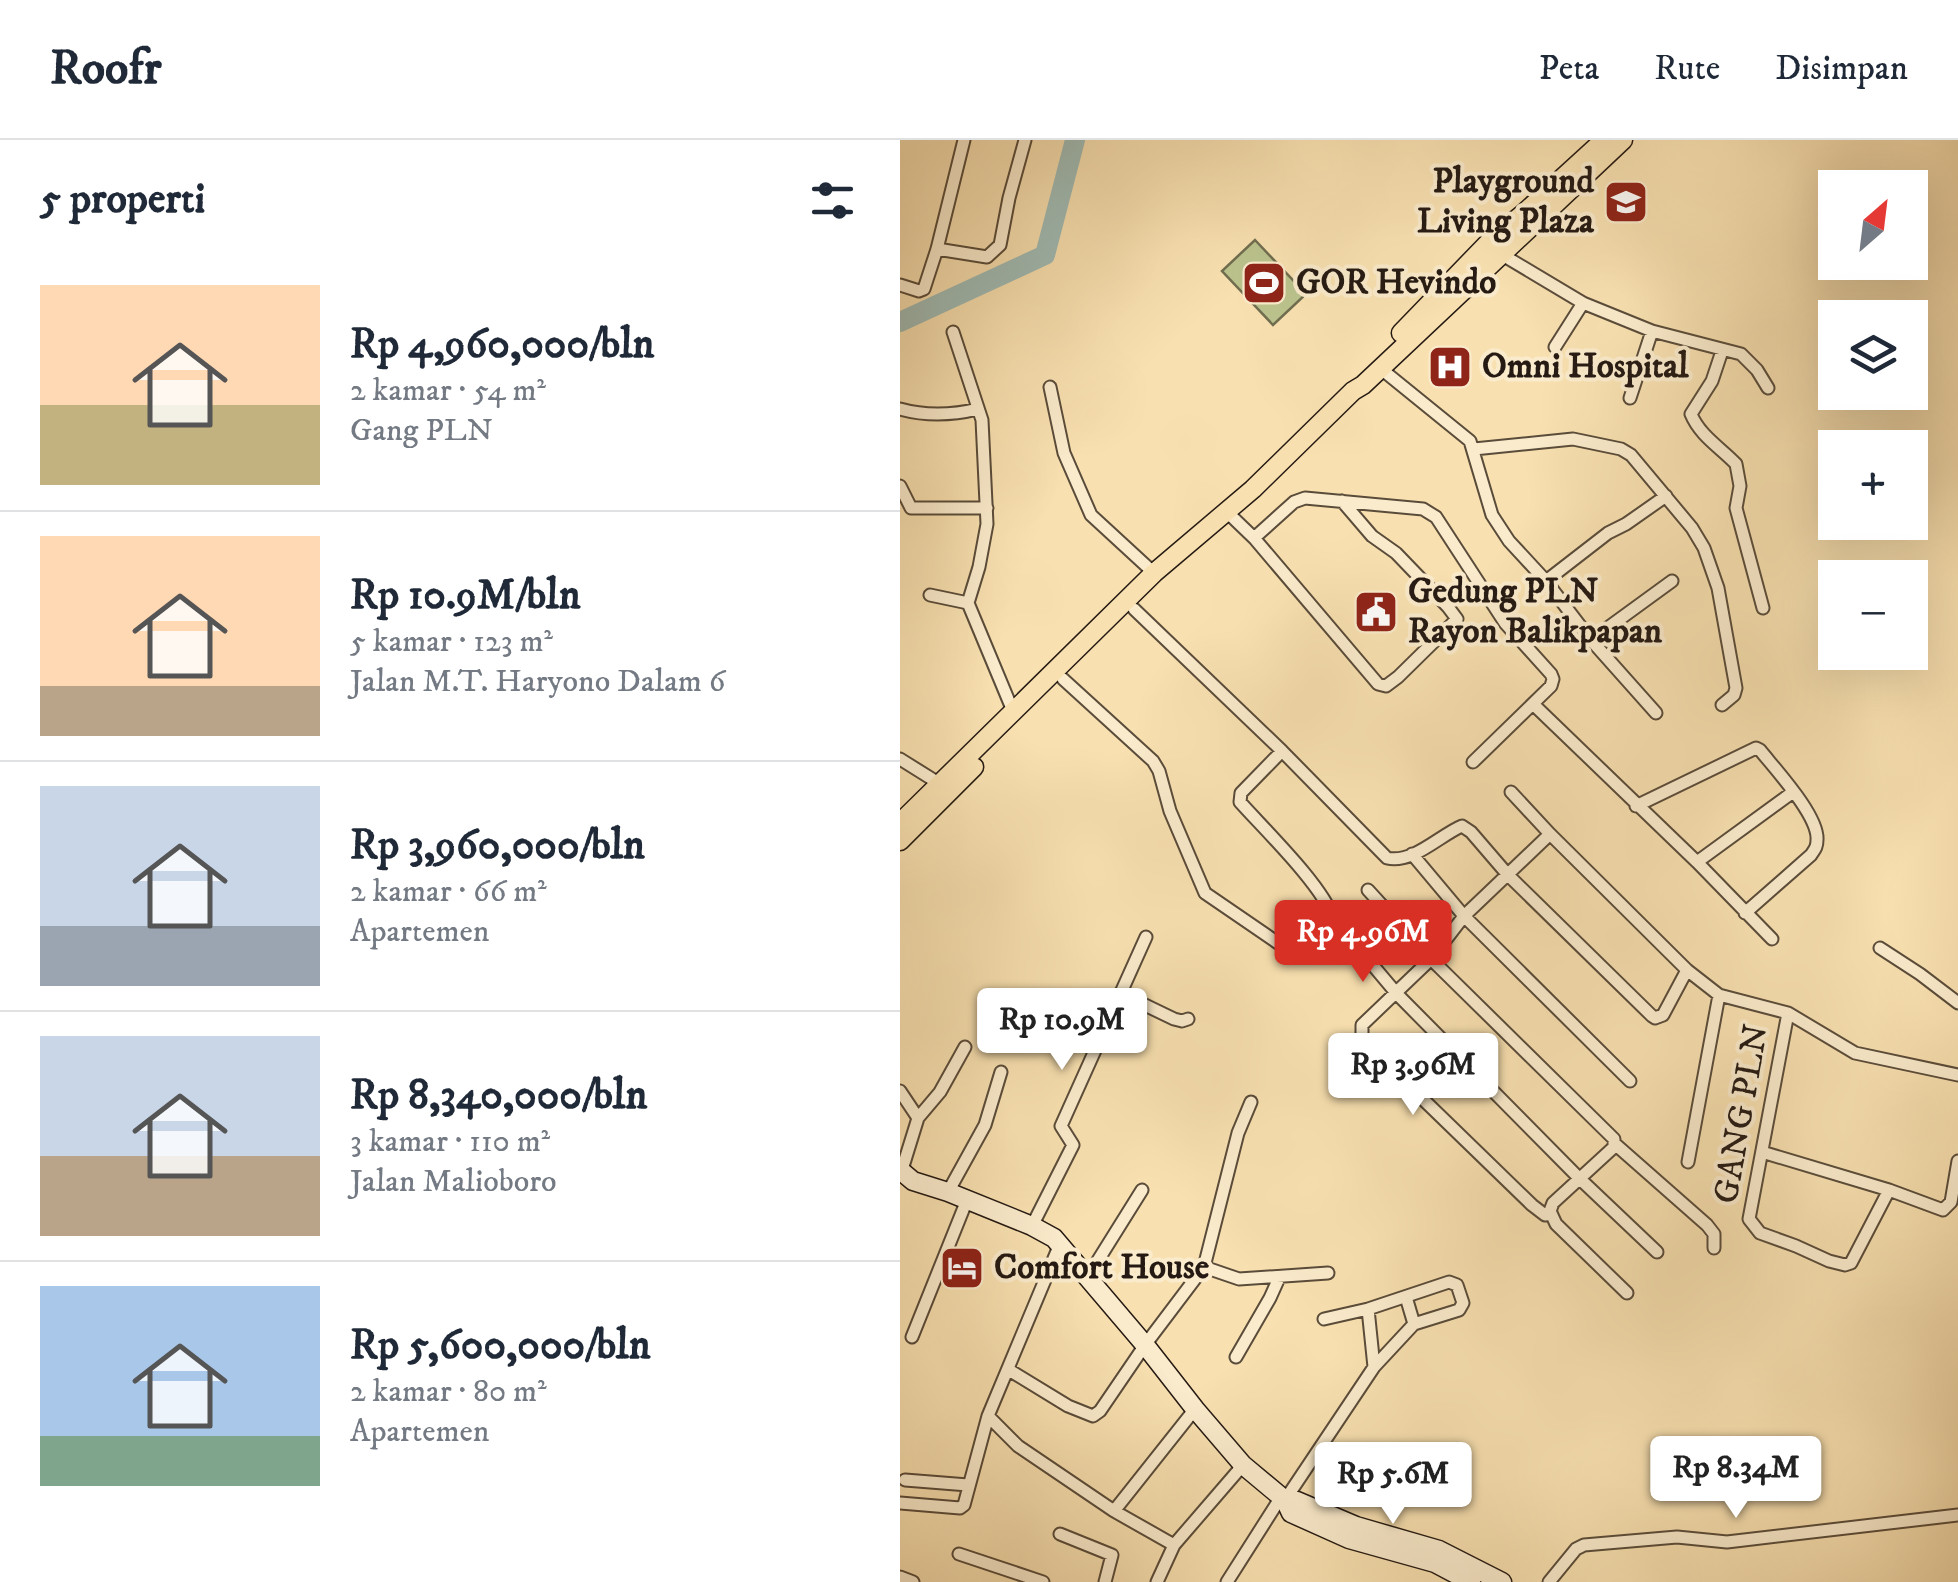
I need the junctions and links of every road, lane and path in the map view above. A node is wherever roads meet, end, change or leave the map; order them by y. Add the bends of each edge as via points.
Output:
1 (964, 140) edge
2 (1025, 140) edge
3 (1604, 140) edge
4 (1623, 140) edge
5 (937, 249) junction
6 (1501, 254) junction
7 (900, 286) edge
8 (1584, 303) junction
9 (1652, 331) junction
10 (953, 332) dead end
11 (1555, 348) dead end
12 (1722, 351) junction
13 (1380, 368) junction
14 (1050, 387) dead end
15 (1768, 388) dead end
16 (1353, 391) junction
17 (1630, 398) dead end
18 (978, 409) junction
19 (900, 410) edge
20 (1474, 449) junction
21 (900, 486) edge
22 (1666, 496) junction
23 (1342, 501) junction
24 (987, 508) junction
25 (1226, 511) junction
26 (1254, 538) junction
27 (1154, 572) junction
28 (1546, 580) junction
29 (1672, 581) dead end
30 (930, 594) dead end
31 (968, 603) junction
32 (1763, 608) dead end
33 (1134, 609) junction
34 (1591, 640) junction
35 (1063, 679) junction
36 (1533, 704) junction
37 (1722, 705) dead end
38 (1013, 712) junction
39 (1656, 713) dead end
40 (1282, 751) junction
41 (900, 759) edge
42 (1473, 762) dead end
43 (940, 784) junction
44 (1511, 792) dead end
45 (1793, 792) junction
46 (1636, 806) junction
47 (900, 822) edge
48 (1550, 834) junction
49 (900, 841) edge
50 (1412, 854) junction
51 (1697, 862) junction
52 (1508, 875) junction
53 (1368, 890) dead end
54 (1745, 912) junction
55 (1464, 916) junction
56 (1146, 936) dead end
57 (1772, 940) dead end
58 (1880, 948) dead end
59 (1294, 954) dead end
60 (1431, 959) junction
61 (1687, 970) junction
62 (1120, 994) junction
63 (1397, 994) junction
64 (1719, 994) junction
65 (1958, 1003) edge
66 (1788, 1014) junction
67 (1188, 1019) dead end
68 (966, 1047) dead end
69 (1001, 1072) dead end
70 (1956, 1072) edge
71 (1630, 1082) dead end
72 (900, 1091) edge
73 (1251, 1102) dead end
74 (917, 1121) junction
75 (1615, 1144) junction
76 (1762, 1152) junction
77 (1688, 1162) dead end
78 (1958, 1162) edge
79 (903, 1176) edge
80 (1579, 1178) junction
81 (1142, 1190) dead end
82 (1888, 1190) junction
83 (948, 1192) junction
84 (967, 1200) junction
85 (1551, 1214) junction
86 (1032, 1226) junction
87 (1060, 1244) junction
88 (1714, 1248) dead end
89 (1657, 1252) dead end
90 (1204, 1267) junction
91 (1328, 1273) dead end
92 (1087, 1278) junction
93 (1279, 1278) junction
94 (1627, 1293) dead end
95 (1406, 1297) junction
96 (1368, 1309) junction
97 (1324, 1319) dead end
98 (1414, 1324) junction
99 (912, 1337) dead end
100 (1145, 1345) junction
101 (1236, 1357) dead end
102 (1374, 1368) junction
103 (1009, 1370) junction
104 (1194, 1409) junction
105 (988, 1416) junction
106 (1243, 1465) junction
107 (906, 1480) dead end
108 (968, 1484) junction
109 (1283, 1499) junction
110 (900, 1503) edge
111 (1114, 1511) junction
112 (1958, 1515) edge
113 (1060, 1534) dead end
114 (1174, 1545) junction
115 (959, 1554) dead end
116 (900, 1579) edge
117 (913, 1582) edge
118 (1043, 1582) edge
119 (1105, 1582) edge
120 (1157, 1582) edge
121 (1228, 1582) edge
122 (1471, 1582) edge
123 (1502, 1582) edge
124 (1550, 1582) edge

1 - 5 street
2 - 5 street via 1000,245 987,257
3 - 16 main road via 1486,246 1362,371
4 - 6 main road
5 - 7 street via 924,289
6 - 8 street
6 - 13 main road
8 - 9 street
8 - 11 street
9 - 12 street
9 - 17 street
10 - 18 street
12 - 15 street via 1741,354
12 - 32 street via 1690,414 1736,464 1736,508
13 - 16 main road
13 - 20 street
14 - 27 street via 1064,453 1091,516
16 - 25 main road
18 - 19 street
18 - 24 street
20 - 22 street via 1573,439 1610,446 1631,455
20 - 28 street via 1492,516
21 - 24 street via 911,508
22 - 28 street
22 - 37 street via 1704,548 1718,588 1736,688
23 - 26 street via 1298,500
23 - 26 street via 1457,620 1386,686
23 - 36 street via 1423,509 1436,517 1504,623 1552,674 1552,684
24 - 31 street
25 - 26 street
25 - 27 main road
25 - 33 main road
27 - 38 main road
28 - 34 street
29 - 34 street
30 - 31 street
31 - 38 street
33 - 35 main road
33 - 40 street
34 - 39 street
35 - 49 main road
35 - 59 street via 1160,771 1205,893
36 - 42 street
36 - 46 street
38 - 43 main road
40 - 50 street via 1387,858
40 - 63 street via 1240,802
41 - 43 street
43 - 47 main road
44 - 48 street, GANG PLN
45 - 46 street via 1756,748
45 - 51 street
45 - 54 street via 1818,843
46 - 51 street
48 - 52 street
48 - 61 street, GANG PLN
50 - 52 street via 1462,826
50 - 55 street
51 - 54 street
52 - 55 street
52 - 61 street via 1652,1016 1663,1015
53 - 60 street
54 - 57 street
55 - 60 street
55 - 71 street
56 - 62 street
58 - 65 street
60 - 63 street
60 - 75 street
61 - 64 street, GANG PLN
62 - 67 street
62 - 86 street via 1061,1126 1072,1148
63 - 80 street
63 - 85 street via 1362,1026 1362,1035 1532,1205
64 - 66 street, GANG PLN
64 - 77 street
66 - 70 street via 1855,1053
66 - 76 street, GANG PLN
68 - 74 street
69 - 83 street via 986,1125
72 - 74 street
73 - 90 street
74 - 79 street
75 - 80 street
75 - 88 street via 1707,1225
76 - 82 street
76 - 82 street, GANG PLN via 1751,1224 1830,1262 1851,1263
78 - 82 street via 1951,1202 1943,1210
79 - 83 street
80 - 85 street
80 - 89 street
81 - 92 street
83 - 84 street
84 - 86 street
84 - 99 street
85 - 94 street
86 - 87 street
87 - 92 street
87 - 103 street
90 - 93 street via 1238,1279
90 - 100 street
91 - 93 street
92 - 100 street
93 - 101 street
95 - 96 street
95 - 98 street
95 - 98 street via 1450,1282 1464,1303
96 - 97 street
96 - 102 street
98 - 102 street
100 - 103 street via 1098,1414 1068,1406
100 - 104 street
102 - 109 street
103 - 105 street
104 - 106 street
104 - 111 street
105 - 108 street
105 - 111 street via 1018,1446
106 - 109 street
106 - 114 street
107 - 108 street
108 - 110 street via 960,1508
109 - 121 street
109 - 122 street via 1292,1514 1310,1523 1435,1563
109 - 123 street via 1439,1550
111 - 114 street
112 - 124 street via 1727,1542 1677,1538 1584,1545
113 - 119 street via 1112,1556
114 - 120 street
115 - 118 street
116 - 117 street

